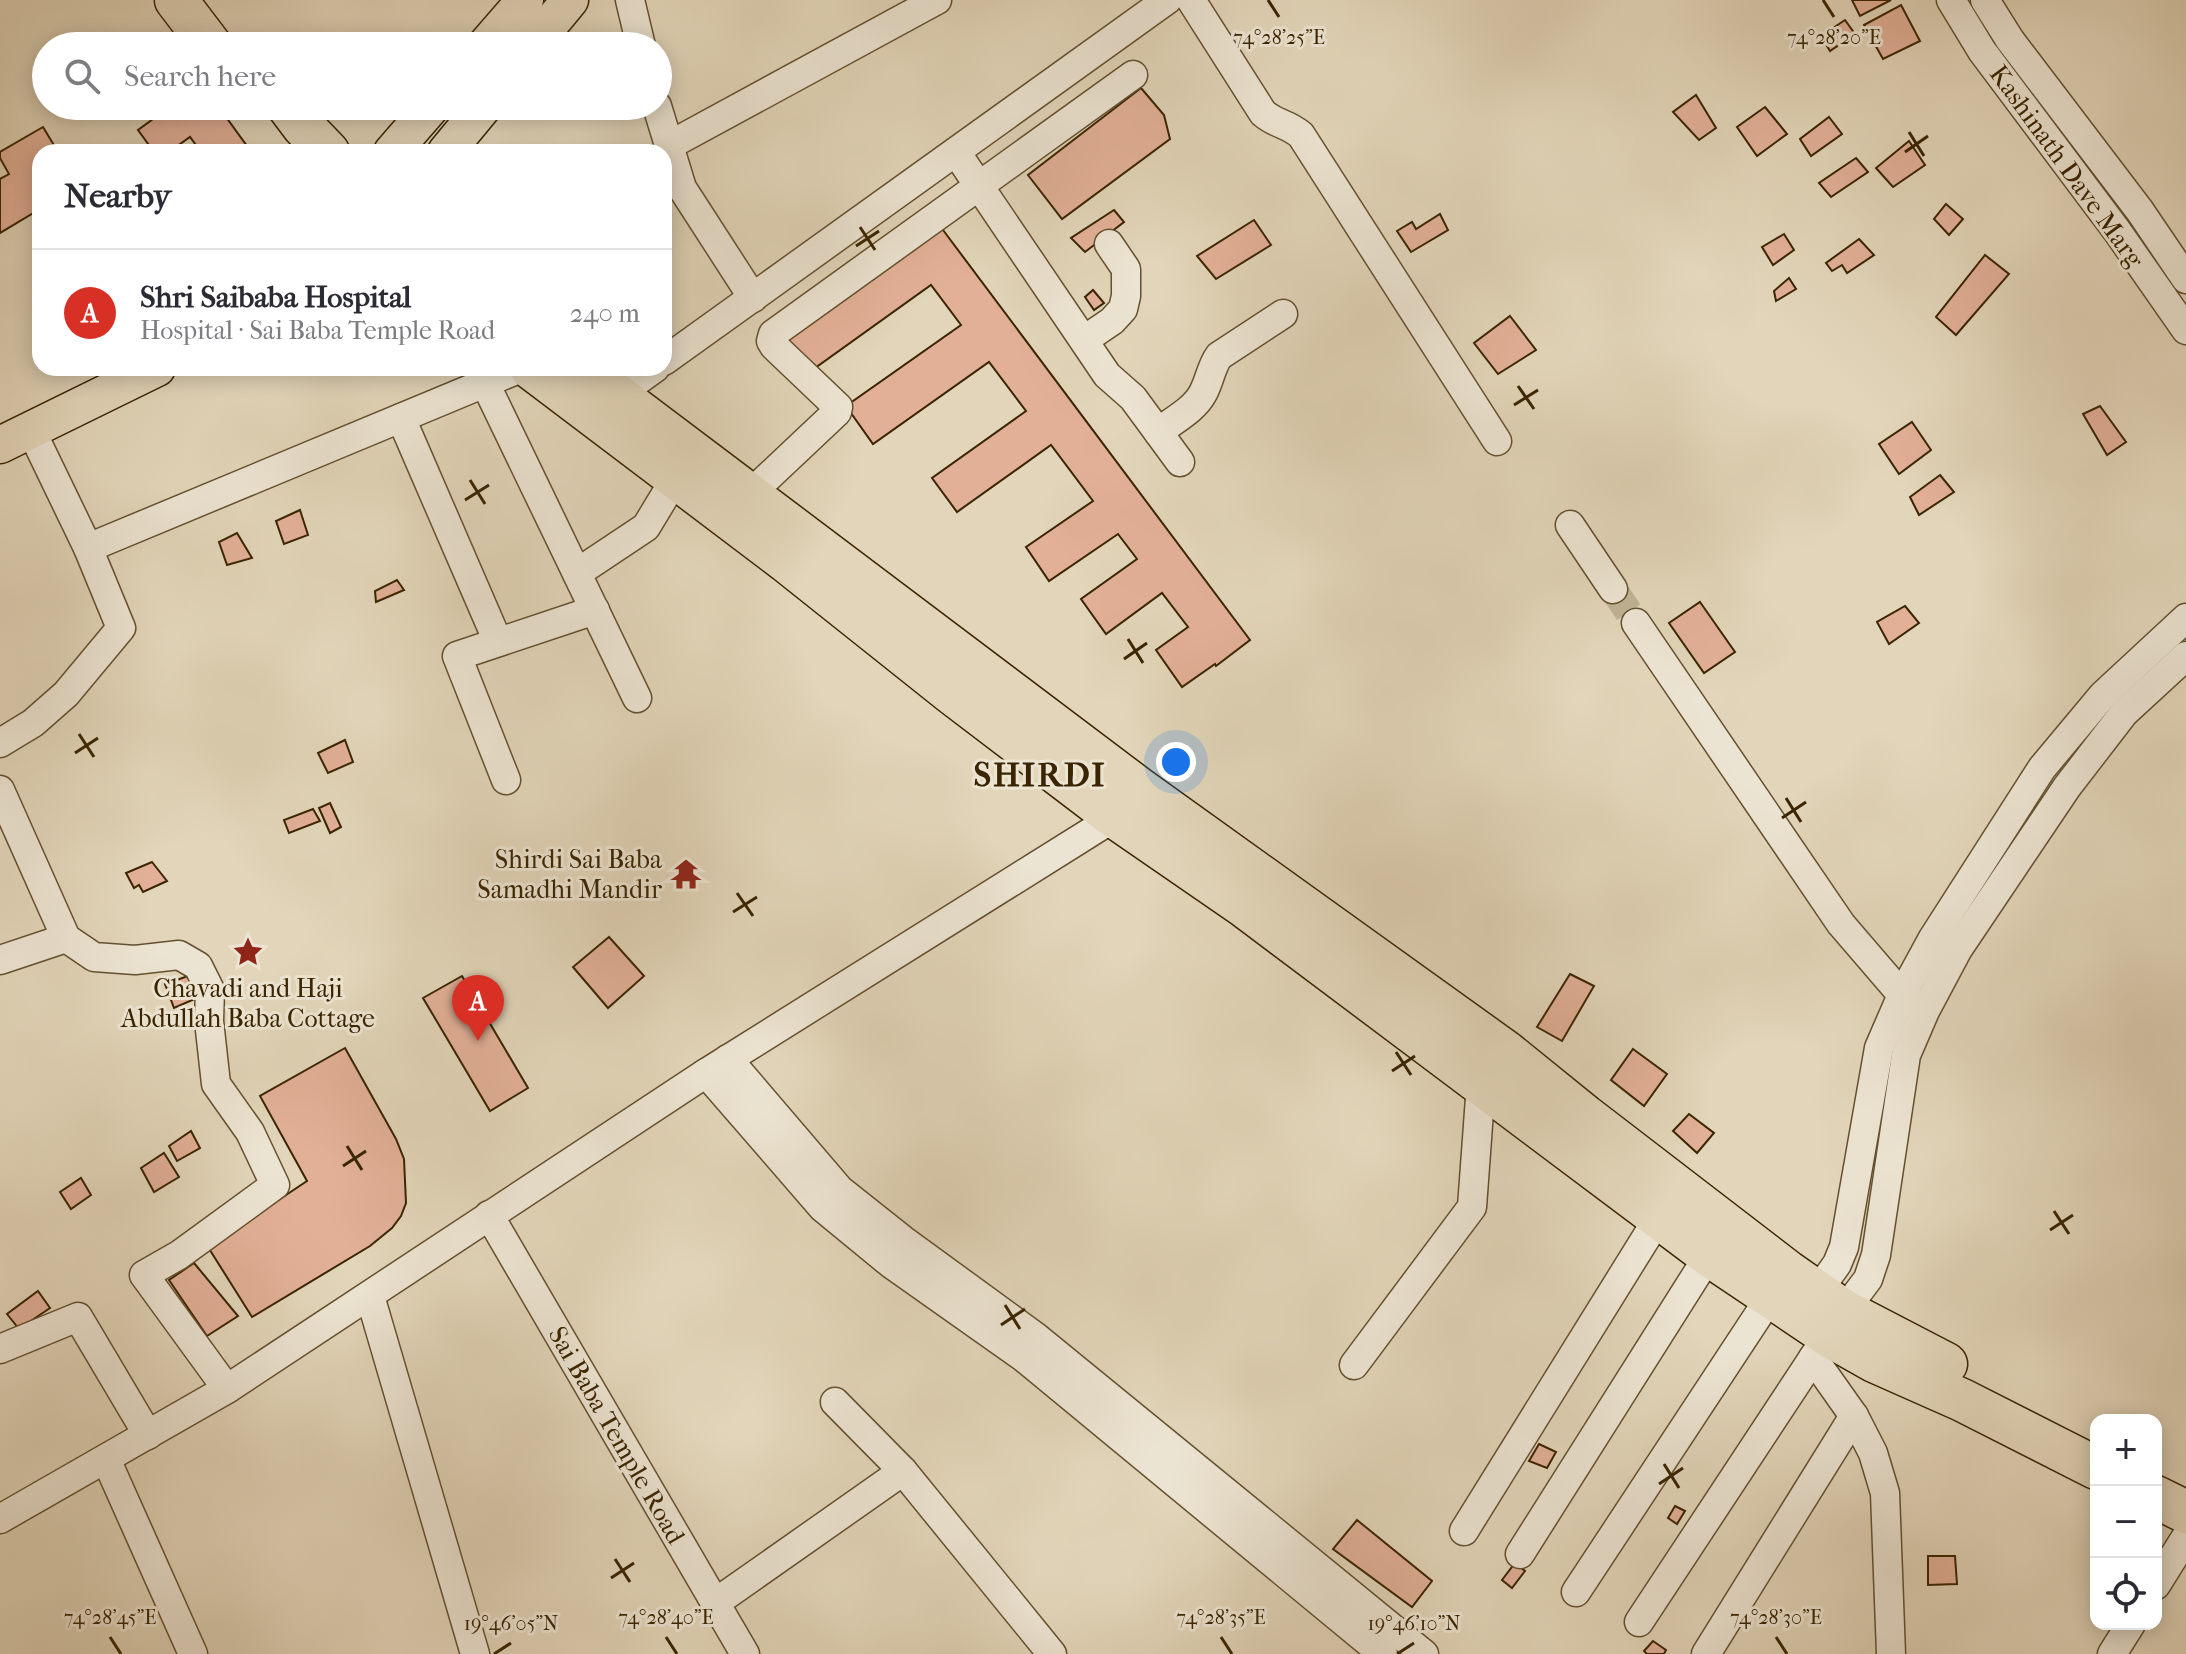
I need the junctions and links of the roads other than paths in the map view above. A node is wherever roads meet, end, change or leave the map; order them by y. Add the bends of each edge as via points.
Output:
1 (176, 0) edge
2 (209, 0) edge
3 (525, 0) edge
4 (570, 0) edge
5 (630, 0) edge
6 (937, 0) edge
7 (1167, 0) edge
8 (1191, 0) edge
9 (1951, 0) edge
10 (1985, 0) edge
11 (200, 32) edge
12 (233, 32) edge
13 (507, 32) edge
14 (544, 32) edge
15 (638, 32) edge
16 (1133, 75) dead end
17 (268, 120) edge
18 (298, 120) edge
19 (420, 120) edge
20 (472, 120) edge
21 (661, 120) edge
22 (286, 144) edge
23 (320, 144) edge
24 (399, 144) edge
25 (453, 144) edge
26 (667, 144) edge
27 (672, 144) edge
28 (956, 152) junction
29 (672, 158) edge
30 (979, 186) junction
31 (1109, 244) dead end
32 (2186, 279) edge
33 (753, 298) junction
34 (1283, 314) dead end
35 (2186, 330) edge
36 (1084, 340) junction
37 (672, 355) edge
38 (141, 376) edge
39 (502, 376) edge
40 (547, 376) edge
41 (586, 376) edge
42 (644, 376) edge
43 (485, 383) junction
44 (604, 404) junction
45 (401, 418) junction
46 (1158, 432) junction
47 (15, 438) edge
48 (1497, 441) dead end
49 (1180, 462) dead end
50 (675, 479) junction
51 (749, 495) junction
52 (1570, 525) dead end
53 (88, 548) junction
54 (577, 573) junction
55 (1613, 589) tunnel mouth
56 (595, 610) junction
57 (2186, 618) edge
58 (1636, 623) tunnel mouth
59 (498, 642) junction
60 (2186, 656) edge
61 (637, 698) dead end
62 (0, 743) edge
63 (506, 780) dead end
64 (0, 790) edge
65 (1125, 802) junction
66 (66, 938) junction
67 (0, 960) edge
68 (1913, 1003) junction
69 (1506, 1052) junction
70 (717, 1066) junction
71 (1481, 1084) junction
72 (489, 1215) junction
73 (1659, 1217) junction
74 (1709, 1255) junction
75 (370, 1296) junction
76 (1812, 1318) junction
77 (0, 1349) edge
78 (1354, 1365) dead end
79 (227, 1389) junction
80 (835, 1402) dead end
81 (1854, 1416) junction
82 (2090, 1434) edge
83 (148, 1435) junction
84 (106, 1459) junction
85 (2090, 1465) edge
86 (2162, 1469) edge
87 (903, 1471) junction
88 (2186, 1480) edge
89 (2162, 1500) edge
90 (2186, 1512) edge
91 (0, 1519) edge
92 (1464, 1531) dead end
93 (2186, 1537) edge
94 (1520, 1554) dead end
95 (2162, 1575) edge
96 (1576, 1592) dead end
97 (715, 1603) junction
98 (1639, 1622) dead end
99 (2127, 1630) edge
100 (193, 1654) edge
101 (475, 1654) edge
102 (745, 1654) edge
103 (1052, 1654) edge
104 (1383, 1654) edge
105 (1424, 1654) edge
106 (1706, 1654) edge
107 (1891, 1654) edge
108 (2112, 1654) edge

1 - 11 highway
2 - 12 highway
3 - 13 main road
4 - 14 main road
5 - 15 street
6 - 27 street
7 - 28 street
8 - 48 street via 1263,113 1301,135
9 - 35 street, Kashinath Dave Marg via 1982,51
10 - 32 street, Kashinath Dave Marg
16 - 30 street
17 - 22 highway
18 - 23 highway
19 - 24 main road
20 - 25 main road
21 - 26 street
28 - 30 street
28 - 33 street
29 - 33 street via 682,188
30 - 36 street
30 - 51 street via 773,334 774,346 838,407
31 - 36 street via 1126,269 1123,309
33 - 37 street
34 - 46 street via 1219,356 1197,402
36 - 46 street via 1107,375 1133,398
38 - 47 main road
39 - 43 street
40 - 44 highway
41 - 44 highway
42 - 44 street
43 - 45 street
43 - 54 street
44 - 50 highway
44 - 51 highway
45 - 53 street
45 - 59 street
46 - 49 street
47 - 53 street
50 - 54 street via 646,527
50 - 65 highway via 953,694
51 - 65 highway
52 - 55 street
53 - 62 street via 121,628 66,694
54 - 56 street
56 - 59 street
56 - 61 street
57 - 68 street via 2103,695 2042,768 1933,938
58 - 68 street via 1841,924
59 - 63 street via 457,656
60 - 68 street via 2124,713 2067,787 1958,949
64 - 66 street
65 - 69 highway
65 - 70 street via 1102,825
65 - 71 highway via 1244,906
66 - 67 street
66 - 79 street via 94,957 179,955 198,966 210,990 216,1084 250,1132 275,1185 144,1275
68 - 76 street via 1879,1048 1844,1247
69 - 71 street
69 - 76 highway via 1677,1188
70 - 72 street
70 - 104 street via 823,1208 890,1263 1023,1357
70 - 105 street via 840,1190 1036,1337
71 - 73 highway
71 - 78 street via 1472,1207
72 - 75 street
72 - 97 street, Sai Baba Temple Road
73 - 74 highway
73 - 92 street
74 - 76 highway
74 - 94 street
75 - 79 street
75 - 101 street
76 - 81 street
76 - 82 highway via 1912,1348
76 - 85 highway via 1874,1361
76 - 96 street
76 - 98 street
77 - 83 street via 78,1317
79 - 83 street
80 - 87 street
81 - 106 street
81 - 107 street via 1885,1493
83 - 84 street
84 - 91 street
84 - 100 street
86 - 88 highway
87 - 97 street
87 - 103 street
89 - 90 highway
93 - 95 street
97 - 102 street, Sai Baba Temple Road
99 - 108 street

